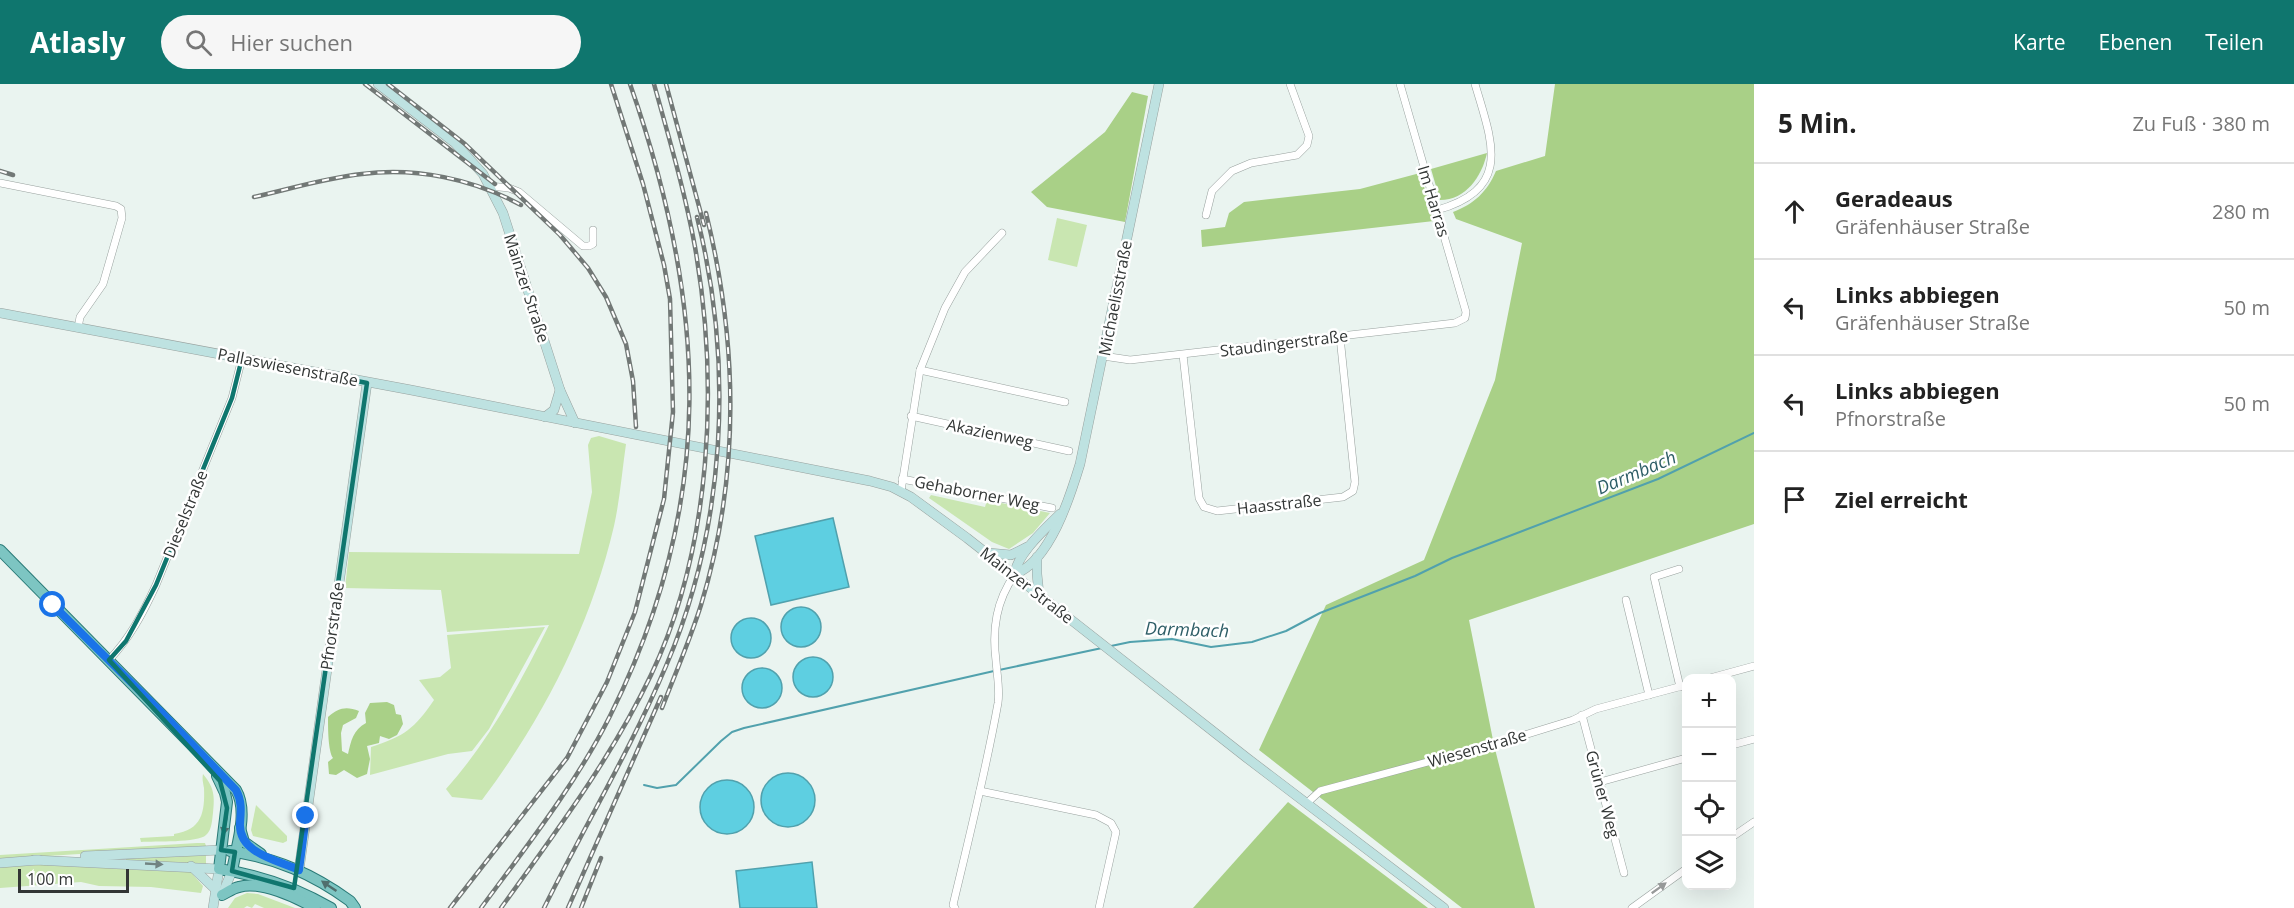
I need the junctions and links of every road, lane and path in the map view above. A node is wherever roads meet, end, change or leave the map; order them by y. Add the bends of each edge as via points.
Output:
1 (378, 84) edge
2 (1159, 84) edge
3 (1290, 84) edge
4 (1400, 84) edge
5 (1475, 84) edge
6 (0, 183) edge
7 (490, 186) junction
8 (1437, 210) junction
9 (1206, 215) dead end
10 (593, 230) dead end
11 (1002, 233) dead end
12 (0, 313) edge
13 (1465, 318) joint
14 (78, 328) junction
15 (1340, 337) junction
16 (1183, 355) junction
17 (1103, 356) junction
18 (242, 358) junction
19 (920, 370) junction
20 (367, 382) junction
21 (560, 390) junction
22 (1065, 402) dead end
23 (911, 416) junction
24 (545, 417) junction
25 (575, 423) junction
26 (1069, 451) dead end
27 (902, 479) junction
28 (901, 491) junction
29 (1052, 508) dead end
30 (1064, 510) junction
31 (1031, 545) junction
32 (0, 550) edge
33 (987, 553) junction
34 (1038, 556) junction
35 (1679, 569) dead end
36 (1015, 574) junction
37 (1039, 594) junction
38 (1626, 600) dead end
39 (109, 660) junction
40 (1754, 666) edge
41 (1725, 674) edge
42 (1682, 682) edge
43 (1682, 686) edge
44 (1649, 695) junction
45 (1582, 715) junction
46 (1754, 739) edge
47 (1736, 744) edge
48 (1682, 759) edge
49 (211, 766) junction
50 (1600, 782) junction
51 (980, 791) junction
52 (1307, 803) junction
53 (1754, 822) edge
54 (240, 824) junction
55 (1733, 836) edge
56 (221, 850) junction
57 (235, 852) junction
58 (269, 859) junction
59 (34, 860) junction
60 (0, 863) edge
61 (191, 866) junction
62 (219, 869) junction
63 (299, 870) junction
64 (232, 871) junction
65 (1682, 872) edge
66 (1624, 873) dead end
67 (294, 888) junction
68 (219, 892) junction
69 (214, 908) edge
70 (315, 908) edge
71 (331, 908) edge
72 (355, 908) edge
73 (955, 908) edge
74 (1099, 908) edge
75 (1444, 908) edge
76 (1632, 908) edge

1 - 7 main road, Mainzer Straße via 455,143
2 - 17 main road, Michaelisstraße
3 - 9 street via 1308,136 1305,150 1293,157 1232,171 1212,191
4 - 8 street, Im Harras
5 - 8 street via 1490,138 1491,167 1469,196
6 - 14 street via 121,209 122,218 103,284
7 - 10 street via 519,192 580,244 590,246 594,242
7 - 21 main road, Mainzer Straße via 508,227
8 - 13 street, Im Harras
11 - 19 street via 965,272 945,308
12 - 14 main road, Pallaswiesenstraße
13 - 15 street, Staudingerstraße via 1455,323
14 - 18 main road, Pallaswiesenstraße
15 - 16 street, Staudingerstraße
15 - 16 street, Haasstraße via 1355,482 1353,491 1343,497 1217,511 1204,507 1199,498
16 - 17 street, Staudingerstraße via 1129,360
17 - 30 main road, Michaelisstraße via 1080,464
18 - 20 main road, Pallaswiesenstraße
18 - 39 street, Dieselstraße via 232,398 156,585 123,645
19 - 22 street
19 - 23 street
20 - 24 main road, Pallaswiesenstraße
20 - 63 main road, Pfnorstraße
21 - 24 main road via 554,410
21 - 25 main road, Mainzer Straße
23 - 26 street, Akazienweg
23 - 27 street
24 - 25 main road, Pallaswiesenstraße
25 - 28 main road, Mainzer Straße via 870,481
27 - 28 street
27 - 29 street, Gehaborner Weg
28 - 33 main road, Mainzer Straße
30 - 31 main road, Michaelisstraße
30 - 34 main road, Michaelisstraße
31 - 33 main road via 1011,555
31 - 36 main road, Michaelisstraße via 1017,563
32 - 39 main road
33 - 36 main road, Mainzer Straße
34 - 36 main road, Michaelisstraße via 1026,570
34 - 37 main road
35 - 42 street, Wiesenstraße via 1654,577
36 - 37 main road, Mainzer Straße
36 - 51 street via 1003,593 993,636 998,699
37 - 52 main road, Mainzer Straße
38 - 44 street
39 - 49 main road
40 - 41 street
43 - 44 street, Wiesenstraße
44 - 45 street, Wiesenstraße
45 - 50 street, Grüner Weg
45 - 52 street, Wiesenstraße via 1502,742 1320,791
46 - 47 street
48 - 50 street
49 - 54 main road via 239,795
49 -> 56 main road via 227,797
50 - 66 street, Grüner Weg
51 - 73 street
51 - 74 street via 1096,815 1111,823 1116,832
52 - 75 main road, Mainzer Straße
53 - 55 street
54 - 57 main road
54 - 58 main road via 244,842
56 - 57 main road
56 - 59 main road
56 - 62 main road
57 - 58 main road
57 - 64 main road
58 - 63 main road
59 - 60 main road
59 -> 61 main road
61 - 62 main road
61 - 68 main road
62 - 64 main road
62 - 68 main road
63 - 67 main road
72 -> 63 main road via 323,882
64 - 67 main road
64 - 68 main road
76 -> 65 street
67 - 71 main road
68 - 69 main road
68 - 70 main road via 254,885

